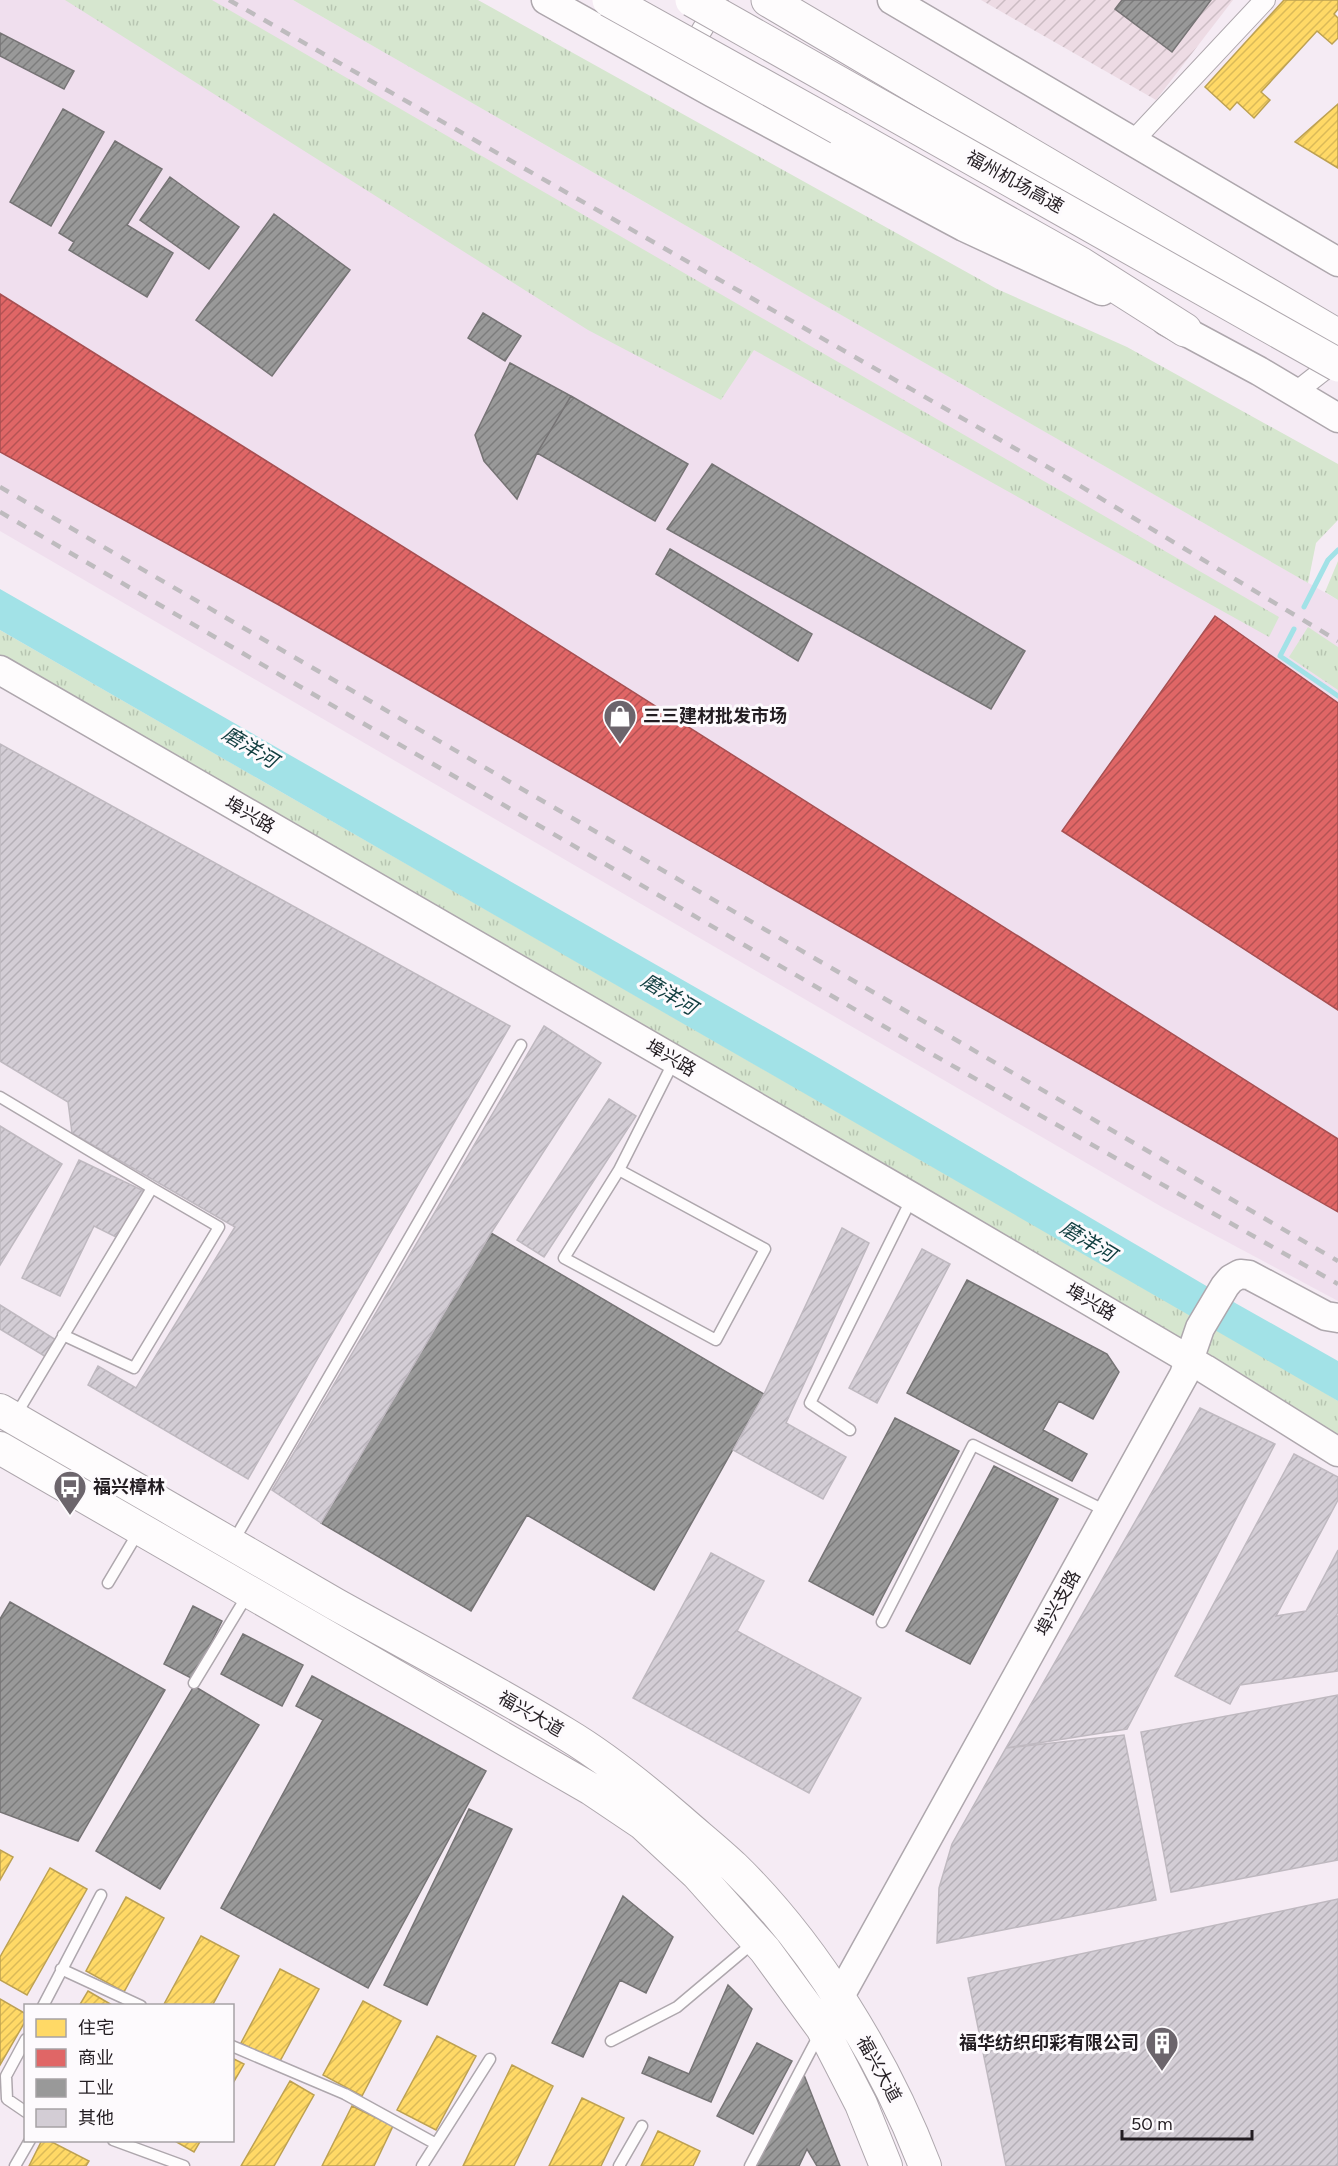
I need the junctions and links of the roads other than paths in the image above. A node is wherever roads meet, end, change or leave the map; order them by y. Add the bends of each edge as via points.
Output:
1 (546, 0) edge
2 (609, 0) edge
3 (692, 0) edge
4 (720, 0) edge
5 (768, 0) edge
6 (892, 0) edge
7 (1265, 0) edge
8 (677, 73) junction
9 (1132, 141) junction
10 (1338, 262) edge
11 (1185, 330) junction
12 (1338, 336) edge
13 (1338, 359) edge
14 (1338, 365) edge
15 (1296, 392) junction
16 (1338, 418) edge
17 (0, 670) edge
18 (521, 1045) dead end
19 (675, 1060) junction
20 (0, 1097) edge
21 (619, 1170) junction
22 (152, 1188) junction
23 (912, 1197) junction
24 (1338, 1318) edge
25 (63, 1335) junction
26 (1189, 1360) junction
27 (7, 1414) edge
28 (850, 1430) dead end
29 (0, 1448) edge
30 (1338, 1452) edge
31 (1108, 1512) junction
32 (140, 1528) junction
33 (232, 1545) junction
34 (108, 1583) dead end
35 (250, 1592) junction
36 (882, 1622) dead end
37 (194, 1683) dead end
38 (101, 1894) dead end
39 (756, 1941) junction
40 (61, 1969) junction
41 (839, 2000) junction
42 (44, 2004) edge
43 (137, 2004) edge
44 (822, 2028) junction
45 (611, 2042) dead end
46 (24, 2043) edge
47 (234, 2047) edge
48 (490, 2059) dead end
49 (24, 2111) edge
50 (642, 2126) dead end
51 (29, 2142) edge
52 (118, 2142) edge
53 (436, 2144) junction
54 (15, 2166) edge
55 (184, 2166) edge
56 (422, 2166) edge
57 (619, 2166) edge
58 (750, 2166) edge
59 (886, 2166) edge
60 (924, 2166) edge

1 - 8 street
2 - 11 highway, bridge via 1081,264
3 - 14 highway, 福州机场高速, bridge
4 - 8 street
5 - 12 highway, 福州机场高速
6 - 9 street
7 - 9 street
8 - 11 street via 964,227
9 - 10 street
11 - 15 street
13 - 15 street
15 - 16 street
17 - 19 street, 埠兴路
18 - 33 lane
19 - 21 lane
19 - 23 street, 埠兴路
20 - 22 lane
21 - 21 lane via 564,1258 716,1340 765,1249
22 - 25 lane
22 - 25 lane via 219,1227 134,1368
23 - 26 street, 埠兴路
23 - 28 lane via 810,1403
24 - 26 street, 埠兴支路 via 1326,1316 1249,1275 1240,1274 1225,1286 1200,1328
25 - 27 lane
26 - 30 street, 埠兴路
26 - 31 street, 埠兴支路
27 - 33 main road, 福兴大道
29 - 32 main road, 福兴大道
31 - 36 lane via 973,1444
31 - 41 street, 埠兴支路
32 - 34 lane
32 - 35 main road, 福兴大道
33 - 41 main road, 福兴大道 via 567,1734 633,1780 735,1869 798,1939
35 - 37 lane
35 - 39 main road, 福兴大道 via 600,1795 642,1824 689,1867
38 - 40 lane
39 - 44 main road, 福兴大道
39 - 45 lane via 677,2007
40 - 42 lane
40 - 43 lane
41 - 44 street, 埠兴支路
41 - 60 main road, 福兴大道 via 901,2109
44 - 58 lane
44 - 59 main road, 福兴大道 via 861,2104
46 - 49 lane via 6,2076 8,2099
47 - 53 lane via 345,2094
48 - 53 lane
50 - 57 lane
51 - 54 lane
52 - 55 lane
53 - 56 lane

